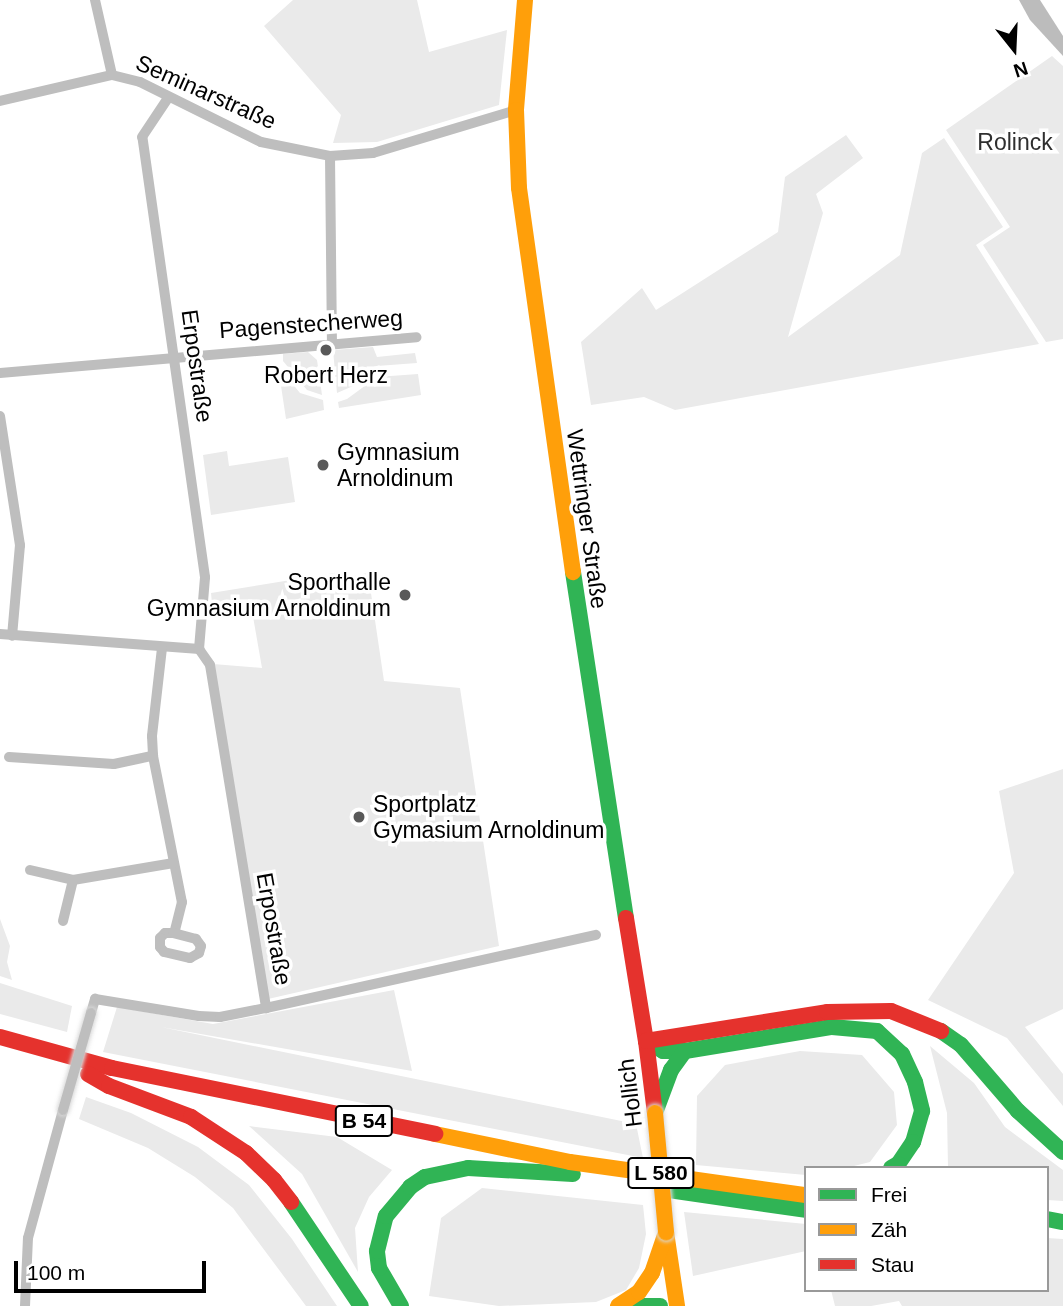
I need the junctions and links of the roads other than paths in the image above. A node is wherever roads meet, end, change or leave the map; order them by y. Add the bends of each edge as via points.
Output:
1 (94, 0) edge
2 (525, 0) edge
3 (112, 75) junction
4 (168, 97) junction
5 (0, 101) edge
6 (516, 110) junction
7 (330, 156) junction
8 (416, 337) dead end
9 (332, 343) junction
10 (175, 356) junction
11 (0, 373) edge
12 (0, 416) edge
13 (6, 635) edge
14 (162, 648) junction
15 (199, 649) junction
16 (153, 756) junction
17 (9, 757) dead end
18 (174, 863) junction
19 (30, 870) dead end
20 (73, 880) junction
21 (63, 921) dead end
22 (174, 933) dead end
23 (596, 935) dead end
24 (266, 1008) junction
25 (0, 1037) edge
26 (646, 1041) junction
27 (0, 1051) edge
28 (685, 1051) junction
29 (88, 1074) junction
30 (655, 1113) junction
31 (1063, 1152) edge
32 (894, 1166) edge
33 (573, 1174) junction
34 (804, 1193) edge
35 (804, 1210) edge
36 (666, 1232) junction
37 (25, 1306) edge
38 (361, 1306) edge
39 (401, 1306) edge
40 (618, 1306) edge
41 (626, 1306) edge
42 (660, 1306) edge
43 (677, 1306) edge

1 - 3 street
2 - 6 main road, Wettringer Straße / L 580
3 - 4 street, Seminarstraße via 140,82
3 - 5 street, Seminarstraße
4 - 7 street, Seminarstraße via 261,142
4 - 10 street, Erpostraße via 142,137
6 - 7 street, Seminarstraße via 373,153
6 - 26 main road, Wettringer Straße / L 580 via 531,290
7 - 9 street
8 - 9 street, Pagenstecherweg
9 - 10 street, Pagenstecherweg
10 - 11 street, Pagenstecherweg
10 - 15 street, Erpostraße via 205,577
12 - 13 street via 19,545
13 - 14 street
14 - 15 street
14 - 16 street
15 - 24 street, Erpostraße via 210,665
16 - 17 street via 114,764
16 - 18 street
18 - 20 street
18 - 22 street via 181,902
19 - 20 street
20 - 21 street
23 - 24 street, Erpostraße
24 - 37 street, bridge via 199,1016 95,999 28,1238
25 - 34 main road, B 54 via 112,1068 570,1162 776,1193
26 - 28 main road via 663,1051
26 - 30 main road, Hollich / L 580
26 - 31 main road via 827,1012 891,1011 933,1026 961,1045 1018,1111
27 - 29 main road, B 54
28 - 30 main road via 666,1080
28 - 32 main road via 832,1027 877,1031 902,1054 922,1111 913,1142
29 - 33 main road, B 54
29 - 38 main road via 191,1116 246,1153 299,1213
30 - 36 main road, Hollich / L 580, bridge
33 - 35 main road, B 54
33 - 39 main road via 468,1168 425,1177 410,1187 386,1216 377,1251 383,1277
36 - 40 main road via 652,1273 639,1292
36 - 43 main road, Hollich / L 580
41 - 42 main road

